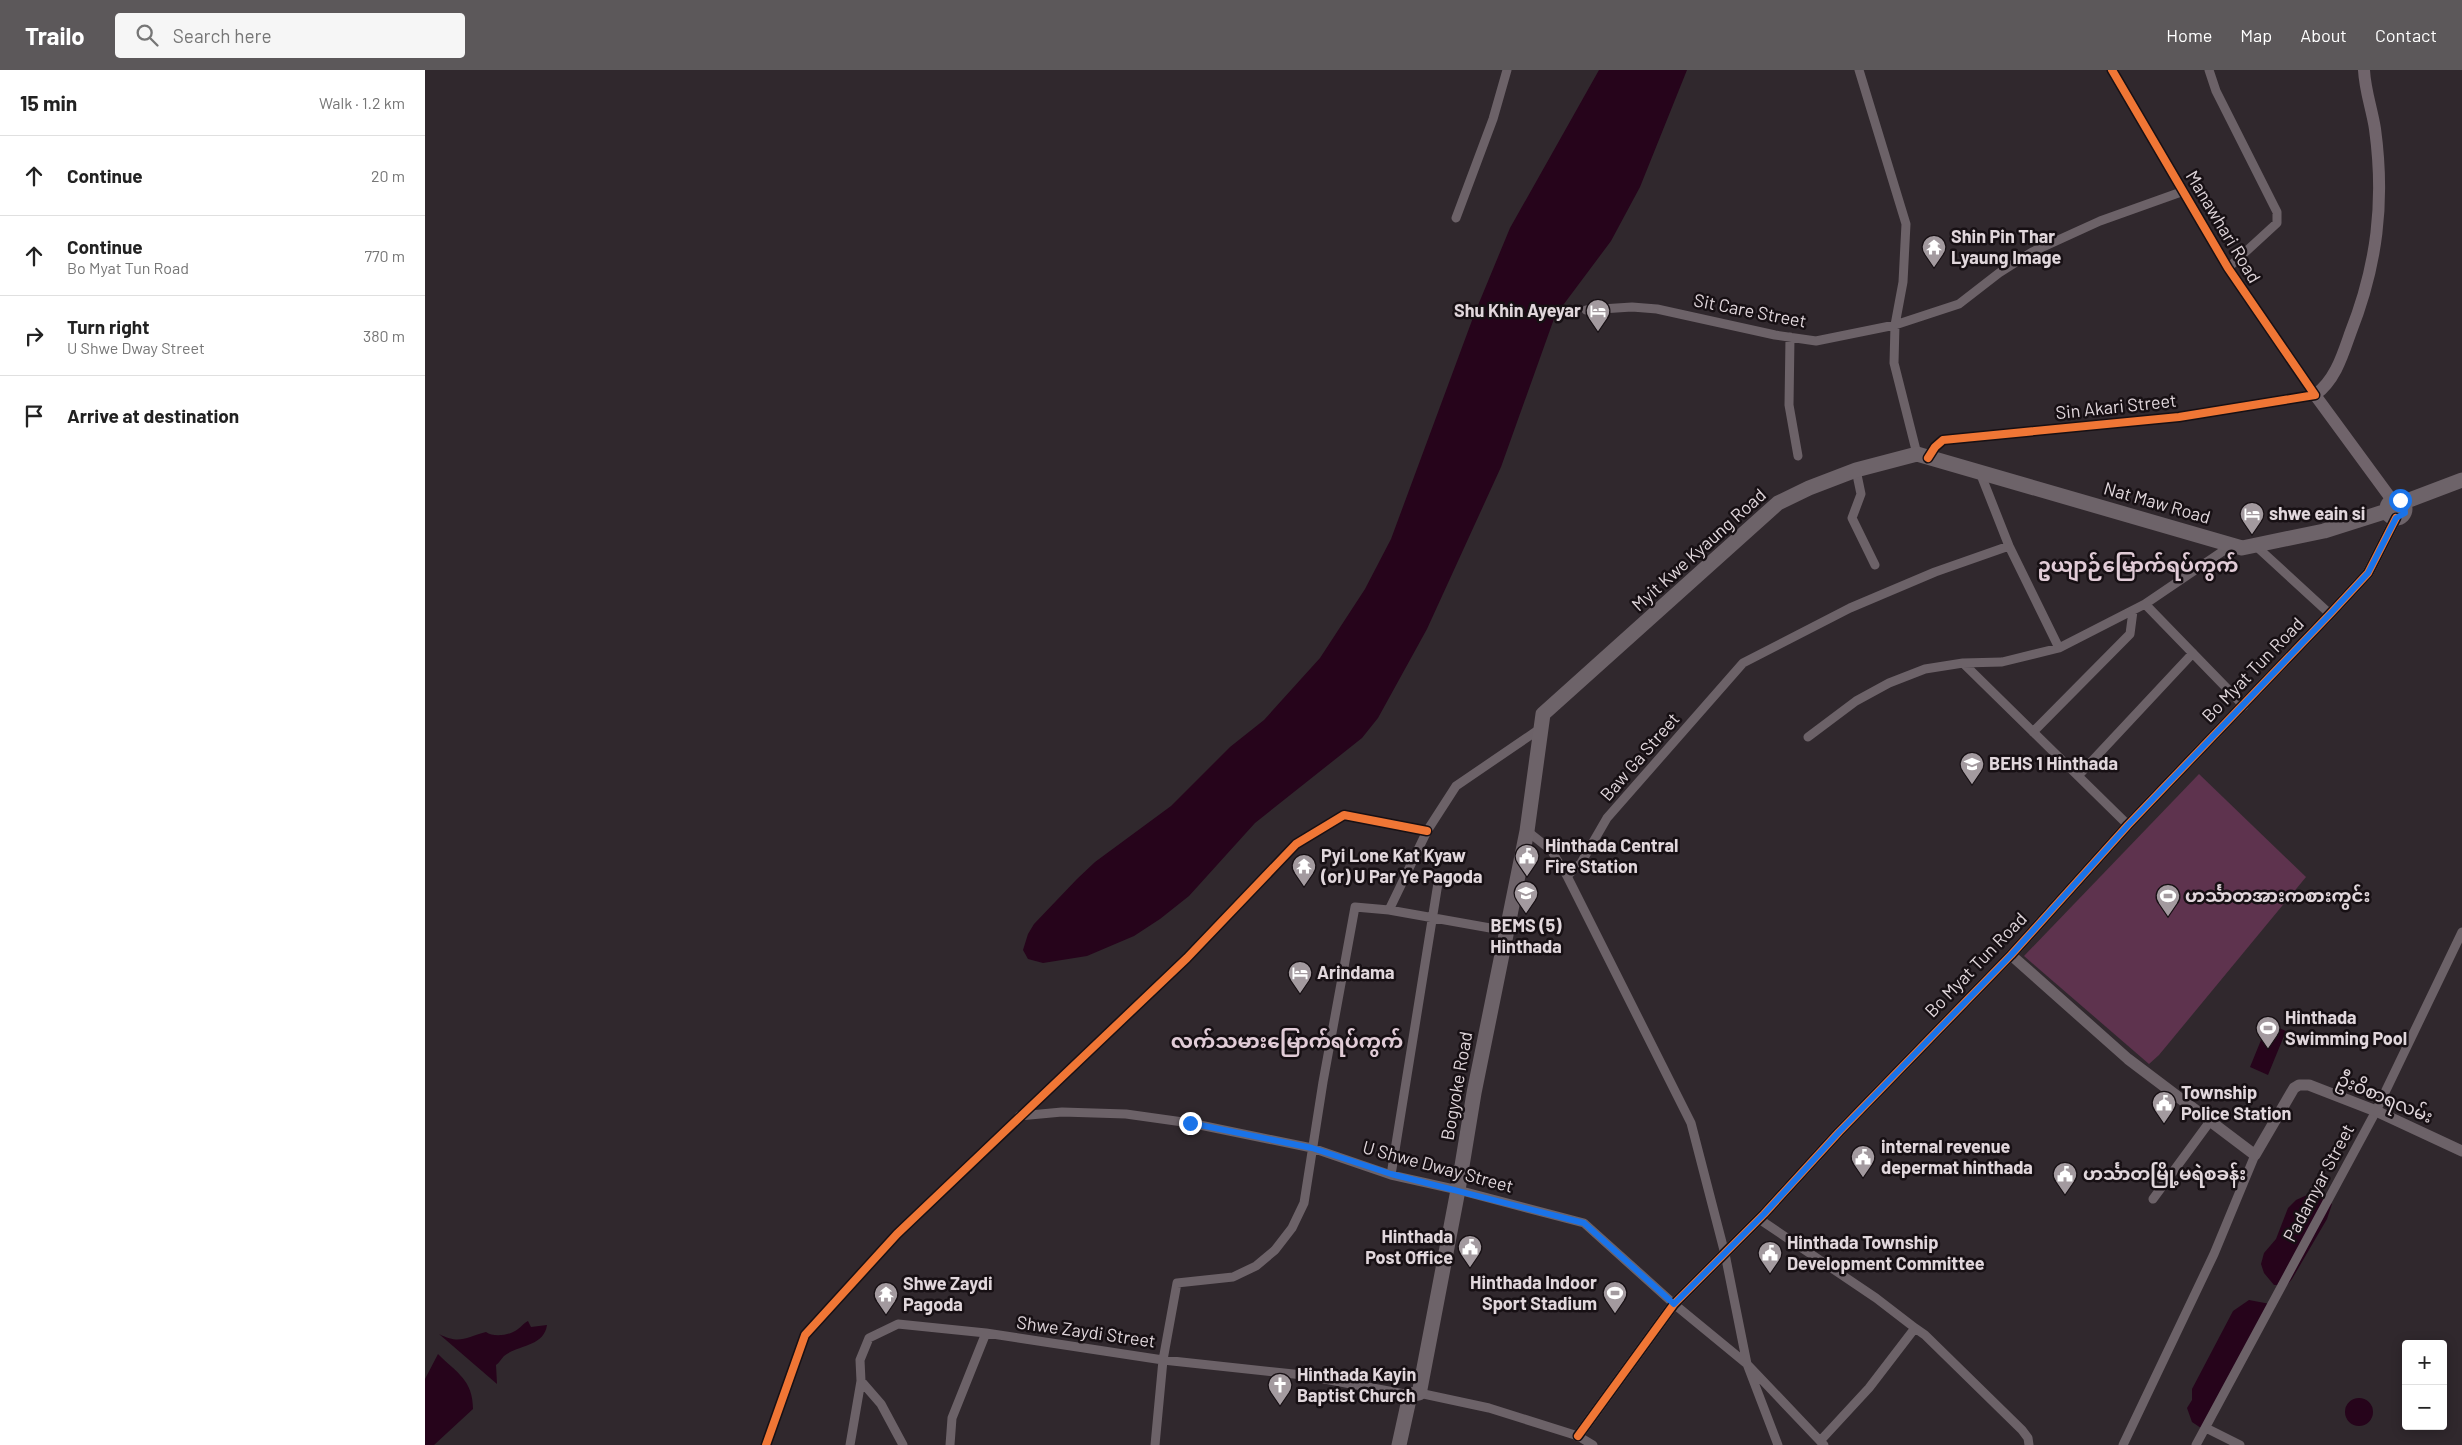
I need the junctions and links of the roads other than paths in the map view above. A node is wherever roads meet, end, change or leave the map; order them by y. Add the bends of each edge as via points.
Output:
1 (1507, 70) edge
2 (1859, 70) edge
3 (2112, 70) edge
4 (2209, 70) edge
5 (2364, 70) edge
6 (2184, 191) junction
7 (1456, 218) dead end
8 (2228, 268) junction
9 (1585, 310) dead end
10 (1895, 325) junction
11 (1790, 337) junction
12 (2315, 395) junction
13 (1798, 456) dead end
14 (1923, 456) junction
15 (1857, 470) junction
16 (1981, 475) junction
17 (2462, 480) edge
18 (2462, 490) edge
19 (2397, 509) junction
20 (2232, 545) junction
21 (2009, 546) junction
22 (2257, 547) junction
23 (1875, 565) dead end
24 (2145, 604) junction
25 (2133, 611) junction
26 (2330, 614) junction
27 (2059, 648) junction
28 (2193, 653) junction
29 (1963, 663) junction
30 (2244, 706) junction
31 (1542, 727) junction
32 (2033, 732) junction
33 (1808, 737) dead end
34 (2078, 776) junction
35 (2128, 825) junction
36 (1527, 831) junction
37 (1427, 832) junction
38 (1567, 876) junction
39 (1438, 883) dead end
40 (1389, 910) junction
41 (1433, 918) junction
42 (1507, 931) junction
43 (2462, 932) edge
44 (2011, 955) junction
45 (2376, 1112) junction
46 (1019, 1116) junction
47 (2211, 1120) junction
48 (1312, 1148) junction
49 (2462, 1151) edge
50 (2255, 1155) junction
51 (1391, 1174) junction
52 (1458, 1190) junction
53 (2153, 1199) dead end
54 (1759, 1219) junction
55 (1725, 1254) junction
56 (1674, 1304) junction
57 (1915, 1328) junction
58 (985, 1333) junction
59 (1163, 1360) junction
60 (1747, 1364) junction
61 (861, 1381) junction
62 (1414, 1394) junction
63 (2206, 1428) junction
64 (1579, 1436) junction
65 (1822, 1443) edge
66 (766, 1445) edge
67 (850, 1445) edge
68 (903, 1445) edge
69 (950, 1445) edge
70 (1155, 1445) edge
71 (1399, 1445) edge
72 (1593, 1445) edge
73 (1778, 1445) edge
74 (2029, 1445) edge
75 (2123, 1445) edge
76 (2196, 1445) edge
77 (2239, 1445) edge

1 - 7 street via 1493,119
2 - 10 street via 1906,224 1903,282
3 - 6 street, Manawhari Road
4 - 8 street via 2216,91 2277,212 2277,223 2270,232
5 - 12 main road via 2364,84 2375,128 2379,223 2363,302 2337,368 2326,387
6 - 8 street, Manawhari Road
6 - 10 street, Sit Care Street via 2100,221 2031,252 1959,304
8 - 12 street, Manawhari Road
9 - 11 street, Sit Care Street via 1657,309
10 - 11 street, Sit Care Street via 1816,341
10 - 14 street via 1894,362
11 - 13 street via 1789,405
12 - 14 street, Sin Akari Street via 2179,417 1943,440
12 - 19 main road
14 - 15 main road, Myit Kwe Kyaung Road
14 - 16 main road, Nat Maw Road
15 - 23 street via 1861,494 1852,518
15 - 31 main road, Myit Kwe Kyaung Road via 1778,503 1543,714
16 - 20 main road, Nat Maw Road
16 - 21 street
17 - 19 main road, Nat Maw Road
18 - 19 main road, Nat Maw Road
19 - 22 main road, Nat Maw Road
19 - 26 street, Bo Myat Tun Road via 2368,573
20 - 22 main road, Nat Maw Road
20 - 24 street
21 - 27 street
21 - 38 street, Baw Ga Street via 1935,572 1850,608 1743,663 1607,818 1581,863
22 - 26 street
24 - 25 street
24 - 28 street
25 - 27 street
25 - 32 street via 2130,634
26 - 30 street, Bo Myat Tun Road
27 - 29 street via 2001,662
28 - 30 street
28 - 34 street
29 - 32 street
29 - 33 street via 1925,669 1889,683
30 - 35 street, Bo Myat Tun Road
31 - 36 main road, Bogyoke Road
31 - 37 street via 1456,786
32 - 34 street
34 - 35 street
35 - 44 street, Bo Myat Tun Road
36 - 38 street via 1551,850
36 - 42 main road, Bogyoke Road
37 - 40 street
37 - 46 street via 1344,815 1296,844 1187,958
38 - 55 street via 1691,1123
39 - 41 street
40 - 41 street
40 - 48 street via 1355,906
41 - 42 street
41 - 51 street
42 - 52 main road, Bogyoke Road
43 - 45 street, Padamyar Street
44 - 47 street via 2128,1059
44 - 54 street, Bo Myat Tun Road
45 - 49 street, ဦးဝိစာရလမ်း
45 - 50 street, ဦးဝိစာရလမ်း via 2309,1085 2299,1085 2294,1088
45 - 63 street, Padamyar Street
46 - 48 street, U Shwe Dway Street via 1062,1112 1126,1114 1190,1123
46 - 66 street via 897,1234 805,1335
47 - 50 street
47 - 53 street
48 - 51 street, U Shwe Dway Street
48 - 59 street via 1304,1203 1292,1228 1275,1250 1256,1266 1233,1277 1177,1283
50 - 75 street via 2214,1254
51 - 52 street, U Shwe Dway Street
52 - 56 street, U Shwe Dway Street via 1584,1223
52 - 62 main road, Bogyoke Road
54 - 55 street, Bo Myat Tun Road
54 - 57 street
55 - 56 street, Bo Myat Tun Road
55 - 60 street
56 - 60 street, U Shwe Dway Street
56 - 64 street, Bo Myat Tun Road
57 - 65 street
57 - 74 street via 2022,1430
58 - 59 street, Shwe Zaydi Street
58 - 61 street, Shwe Zaydi Street via 898,1324 869,1338 860,1360
58 - 69 street via 952,1418
59 - 62 street, Shwe Zaydi Street via 1303,1375
59 - 70 street
60 - 65 street, U Shwe Dway Street
60 - 73 street
61 - 67 street, Shwe Zaydi Street
61 - 68 street via 881,1404
62 - 64 street, Shwe Zaydi Street via 1489,1408
62 - 71 main road, Bogyoke Road
63 - 76 street, Padamyar Street
63 - 77 street
64 - 72 street, Shwe Zaydi Street

